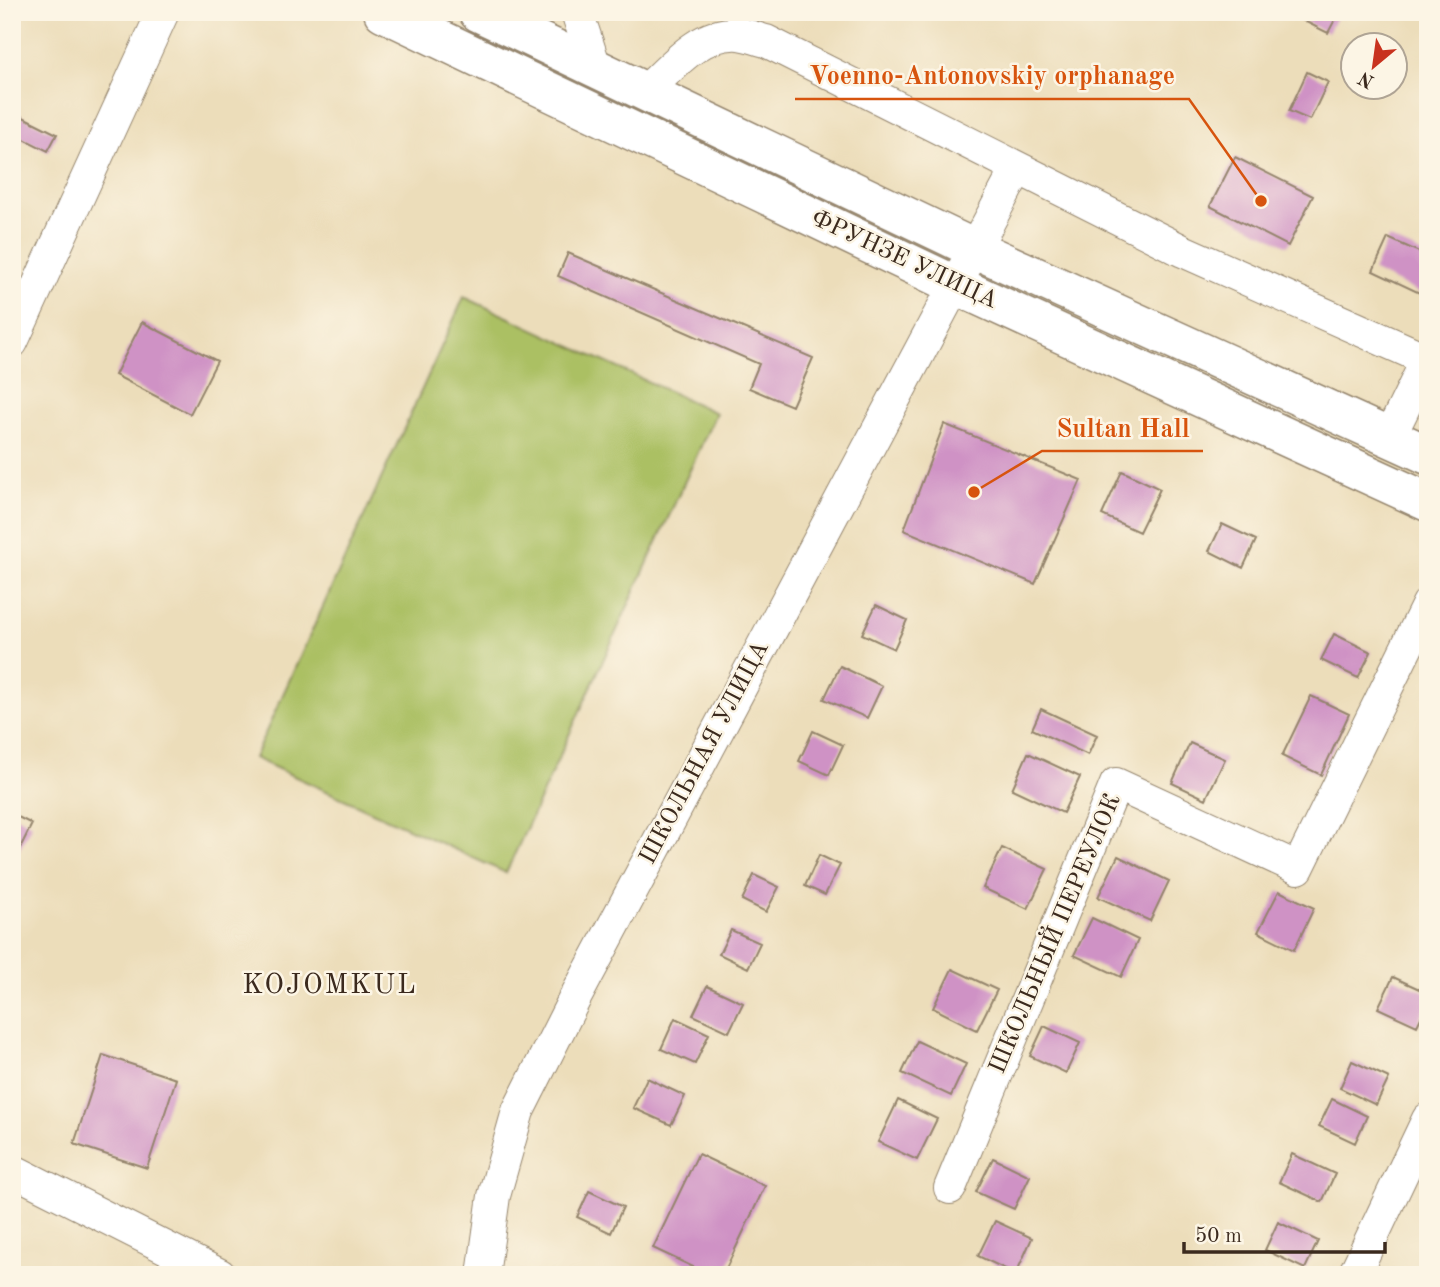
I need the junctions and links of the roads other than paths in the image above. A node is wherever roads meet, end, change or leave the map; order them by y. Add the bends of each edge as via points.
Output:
1 (163, 12) edge
2 (383, 12) edge
3 (478, 12) edge
4 (577, 12) edge
5 (596, 70) junction
6 (644, 93) junction
7 (1017, 169) junction
8 (975, 249) junction
9 (955, 285) junction
10 (12, 342) edge
11 (1427, 360) edge
12 (1389, 438) junction
13 (1428, 455) edge
14 (1428, 502) edge
15 (1428, 604) edge
16 (1428, 1119) edge
17 (12, 1170) edge
18 (950, 1188) dead end
19 (220, 1275) edge
20 (483, 1275) edge
21 (1354, 1275) edge

1 - 10 street
2 - 9 main road, ФРУНЗЕ УЛИЦА
3 - 5 main road, ФРУНЗЕ УЛИЦА
4 - 5 street
5 - 6 main road, ФРУНЗЕ УЛИЦА
6 - 7 street via 698,44 739,34 766,41
6 - 8 main road, ФРУНЗЕ УЛИЦА
7 - 8 street, ШКОЛЬНАЯ УЛИЦА
7 - 11 street via 1183,251
8 - 9 street, ШКОЛЬНАЯ УЛИЦА
8 - 12 main road, ФРУНЗЕ УЛИЦА
9 - 14 main road, ФРУНЗЕ УЛИЦА
9 - 20 street, ШКОЛЬНАЯ УЛИЦА via 518,1111 494,1196
11 - 12 street
12 - 13 main road, ФРУНЗЕ УЛИЦА
15 - 18 street, ШКОЛЬНЫЙ ПЕРЕУЛОК via 1298,868 1116,784
16 - 21 street
17 - 19 street

